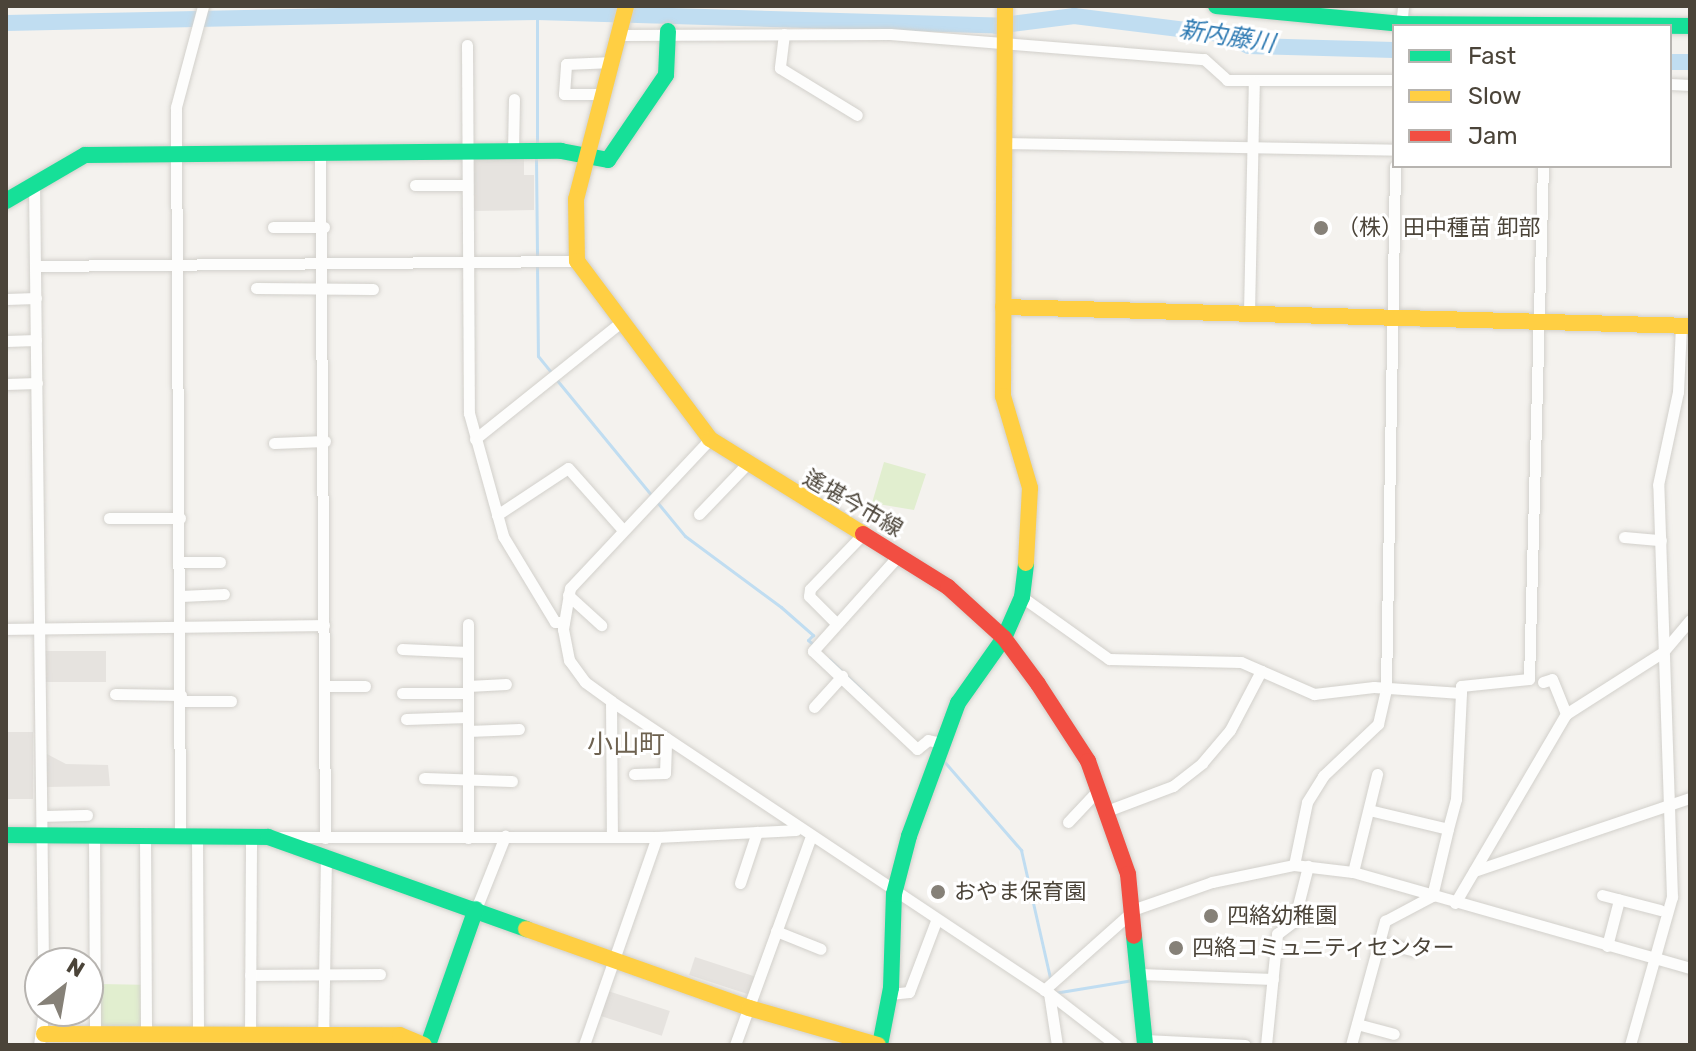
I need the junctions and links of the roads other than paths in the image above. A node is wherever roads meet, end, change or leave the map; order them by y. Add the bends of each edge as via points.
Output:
1 (203, 6) edge
2 (626, 6) edge
3 (1005, 6) edge
4 (1216, 6) edge
5 (1392, 24) edge
6 (668, 31) junction
7 (620, 32) junction
8 (784, 34) junction
9 (1009, 42) junction
10 (467, 45) dead end
11 (612, 62) junction
12 (1392, 80) edge
13 (1254, 81) junction
14 (603, 94) junction
15 (514, 99) dead end
16 (857, 115) dead end
17 (1008, 143) junction
18 (1250, 148) junction
19 (464, 150) junction
20 (1392, 150) edge
21 (513, 151) junction
22 (320, 153) junction
23 (177, 154) junction
24 (586, 156) junction
25 (1395, 168) edge
26 (1543, 168) edge
27 (34, 183) junction
28 (415, 185) dead end
29 (464, 185) junction
30 (6, 201) edge
31 (273, 227) dead end
32 (324, 227) junction
33 (577, 261) junction
34 (179, 262) junction
35 (467, 262) junction
36 (324, 263) junction
37 (35, 266) junction
38 (256, 288) dead end
39 (324, 289) junction
40 (373, 289) dead end
41 (36, 298) junction
42 (6, 299) edge
43 (1003, 307) junction
44 (1249, 313) junction
45 (1391, 317) junction
46 (1538, 322) junction
47 (620, 323) junction
48 (1686, 326) edge
49 (36, 340) junction
50 (6, 341) edge
51 (37, 383) junction
52 (6, 384) edge
53 (475, 439) junction
54 (710, 439) junction
55 (325, 441) junction
56 (274, 443) dead end
57 (745, 466) junction
58 (699, 514) dead end
59 (497, 515) junction
60 (109, 518) dead end
61 (180, 518) junction
62 (623, 530) junction
63 (863, 534) junction
64 (1624, 537) dead end
65 (1661, 540) junction
66 (899, 555) junction
67 (180, 562) junction
68 (220, 562) dead end
69 (224, 594) dead end
70 (568, 595) junction
71 (181, 596) junction
72 (1022, 597) junction
73 (1690, 620) edge
74 (564, 622) junction
75 (836, 623) junction
76 (468, 624) dead end
77 (324, 625) junction
78 (601, 625) dead end
79 (181, 626) junction
80 (6, 629) edge
81 (37, 629) junction
82 (1004, 638) junction
83 (402, 649) dead end
84 (468, 652) junction
85 (1663, 652) junction
86 (1261, 671) junction
87 (842, 676) junction
88 (1543, 682) dead end
89 (506, 684) dead end
90 (324, 686) junction
91 (365, 686) dead end
92 (1386, 688) junction
93 (468, 689) junction
94 (402, 693) dead end
95 (1461, 693) junction
96 (115, 694) dead end
97 (181, 698) junction
98 (231, 701) dead end
99 (611, 701) junction
100 (814, 707) dead end
101 (1566, 714) junction
102 (468, 717) junction
103 (406, 719) dead end
104 (519, 729) dead end
105 (468, 731) junction
106 (666, 738) junction
107 (941, 743) junction
108 (634, 774) dead end
109 (1377, 774) dead end
110 (424, 778) dead end
111 (468, 779) junction
112 (512, 781) dead end
113 (1098, 790) junction
114 (1690, 798) edge
115 (1670, 805) junction
116 (1369, 810) junction
117 (1104, 812) junction
118 (87, 815) dead end
119 (42, 816) junction
120 (1068, 822) dead end
121 (1448, 829) junction
122 (796, 830) junction
123 (757, 832) junction
124 (145, 833) junction
125 (94, 834) junction
126 (188, 834) junction
127 (6, 835) edge
128 (43, 835) junction
129 (505, 836) junction
130 (259, 837) junction
131 (612, 837) junction
132 (657, 837) junction
133 (325, 838) junction
134 (468, 838) junction
135 (810, 839) junction
136 (326, 855) junction
137 (1294, 865) junction
138 (1308, 866) junction
139 (1474, 871) junction
140 (1353, 872) junction
141 (740, 883) dead end
142 (894, 894) junction
143 (1602, 895) dead end
144 (1432, 896) junction
145 (1619, 900) junction
146 (1455, 903) junction
147 (476, 909) junction
148 (1135, 909) junction
149 (1660, 910) dead end
150 (936, 921) junction
151 (776, 931) junction
152 (1379, 942) junction
153 (1607, 946) junction
154 (43, 947) edge
155 (821, 949) dead end
156 (1412, 950) dead end
157 (1653, 958) junction
158 (615, 959) junction
159 (1690, 968) edge
160 (324, 974) junction
161 (380, 974) dead end
162 (1140, 974) junction
163 (250, 975) junction
164 (1273, 979) junction
165 (1046, 992) junction
166 (890, 994) junction
167 (749, 1008) junction
168 (1357, 1024) junction
169 (146, 1034) junction
170 (1394, 1034) dead end
171 (95, 1035) junction
172 (250, 1035) junction
173 (187, 1038) edge
174 (41, 1039) edge
175 (323, 1040) edge
176 (1145, 1043) edge
177 (426, 1045) edge
178 (584, 1045) edge
179 (735, 1045) edge
180 (879, 1045) edge
181 (1057, 1045) edge
182 (1116, 1045) edge
183 (1245, 1045) edge
184 (1266, 1045) edge
185 (1351, 1045) edge
186 (1630, 1045) edge

1 - 23 street via 176,107
2 - 7 street, 遙堪今市線
3 - 9 street
4 - 5 street
6 - 7 street
6 - 8 street
6 - 24 street via 666,75 657,92 608,160
7 - 11 street, 遙堪今市線
8 - 9 street
8 - 16 street via 780,68
9 - 13 street via 1204,59 1227,80
9 - 17 street
10 - 19 street
11 - 14 street, 遙堪今市線
11 - 14 street via 566,64 564,94
12 - 13 street
13 - 18 street
14 - 24 street, 遙堪今市線
15 - 21 street
17 - 18 street
17 - 43 street
18 - 20 street
18 - 44 street
19 - 21 street
19 - 22 street
19 - 29 street
21 - 24 street
22 - 23 street
22 - 32 street
23 - 27 street via 85,155
23 - 34 street
24 - 33 street, 遙堪今市線 via 572,224
25 - 45 street
26 - 46 street
27 - 30 street
27 - 37 street
28 - 29 street
29 - 35 street
31 - 32 street
32 - 36 street
33 - 35 street
33 - 47 street, 遙堪今市線
34 - 36 street
34 - 37 street
34 - 61 street
35 - 36 street
35 - 53 street via 469,413
36 - 39 street
37 - 41 street
38 - 39 street
39 - 40 street
39 - 55 street
41 - 42 street
41 - 49 street
43 - 44 street
43 - 72 street via 1005,408 1032,512
44 - 45 street
45 - 46 street
45 - 92 street
46 - 48 street
46 - 95 street via 1529,679 1461,686
47 - 53 street
47 - 54 street, 遙堪今市線
48 - 65 street via 1658,485
49 - 50 street
49 - 51 street
51 - 52 street
51 - 81 street
53 - 59 street
54 - 57 street, 遙堪今市線
54 - 62 street
55 - 56 street
55 - 77 street
57 - 58 street
57 - 63 street, 遙堪今市線
59 - 62 street via 568,468
59 - 74 street via 555,622
60 - 61 street
61 - 67 street
62 - 70 street
63 - 66 street, 遙堪今市線
63 - 75 street via 810,589
64 - 65 street
65 - 85 street
66 - 75 street
66 - 82 street, 遙堪今市線 via 967,603
67 - 68 street
67 - 71 street
69 - 71 street
70 - 74 street
70 - 78 street
71 - 79 street
72 - 82 street
72 - 86 street via 1109,659 1241,662
73 - 85 street
74 - 99 street via 569,660
75 - 87 street via 813,651
76 - 84 street
77 - 79 street
77 - 90 street
79 - 81 street
79 - 97 street
80 - 81 street
81 - 119 street
82 - 107 street via 958,703
82 - 113 street, 遙堪今市線 via 1075,736
83 - 84 street
84 - 93 street
85 - 101 street
85 - 115 street
86 - 92 street via 1314,694
86 - 117 street via 1230,730 1202,763 1173,786
87 - 100 street
87 - 107 street via 917,749 928,740
88 - 101 street via 1552,679
89 - 93 street
90 - 91 street
90 - 133 street
92 - 95 street
92 - 137 street via 1378,724 1323,776 1307,802
93 - 94 street
93 - 102 street
95 - 121 street via 1456,799
96 - 97 street
97 - 98 street
97 - 126 street
99 - 106 street
99 - 131 street
101 - 139 street
102 - 103 street
102 - 105 street
104 - 105 street
105 - 111 street
106 - 108 street via 665,773
106 - 122 street
107 - 142 street
109 - 116 street
110 - 111 street
111 - 112 street
111 - 134 street
113 - 117 street, 遙堪今市線
113 - 120 street
114 - 115 street
115 - 139 street
115 - 157 street via 1672,897
116 - 121 street
116 - 140 street
117 - 148 street, 遙堪今市線
118 - 119 street
119 - 128 street
121 - 144 street
122 - 123 street
122 - 135 street
123 - 132 street
123 - 141 street
124 - 125 street
124 - 126 street
124 - 169 street
125 - 128 street
125 - 171 street
126 - 130 street
126 - 173 street
127 - 128 street
128 - 154 street
129 - 131 street
129 - 134 street
129 - 147 street
130 - 133 street
130 - 136 street
130 - 163 street
131 - 132 street
132 - 158 street
133 - 134 street
135 - 142 street
135 - 151 street
136 - 147 street
136 - 160 street
137 - 138 street
137 - 148 street via 1212,882
138 - 140 street
138 - 164 street via 1294,921 1277,934
139 - 146 street
140 - 144 street
142 - 150 street
142 - 166 street
143 - 145 street
144 - 146 street
144 - 152 street via 1388,917
145 - 149 street
145 - 153 street
146 - 153 street
147 - 158 street
147 - 177 street
148 - 162 street, 遙堪今市線
148 - 165 street
150 - 165 street
150 - 166 street via 909,992
151 - 155 street
151 - 167 street
152 - 156 street
152 - 168 street
153 - 157 street
157 - 159 street
157 - 186 street
158 - 167 street
158 - 178 street
160 - 161 street
160 - 163 street
160 - 175 street
162 - 164 street
162 - 176 street, 遙堪今市線
163 - 172 street
164 - 184 street
165 - 181 street
165 - 182 street
166 - 180 street
167 - 179 street
167 - 180 street
168 - 170 street
168 - 185 street
169 - 171 street
169 - 173 street
171 - 174 street
172 - 173 street
172 - 175 street
175 - 177 street via 400,1035
176 - 183 street

